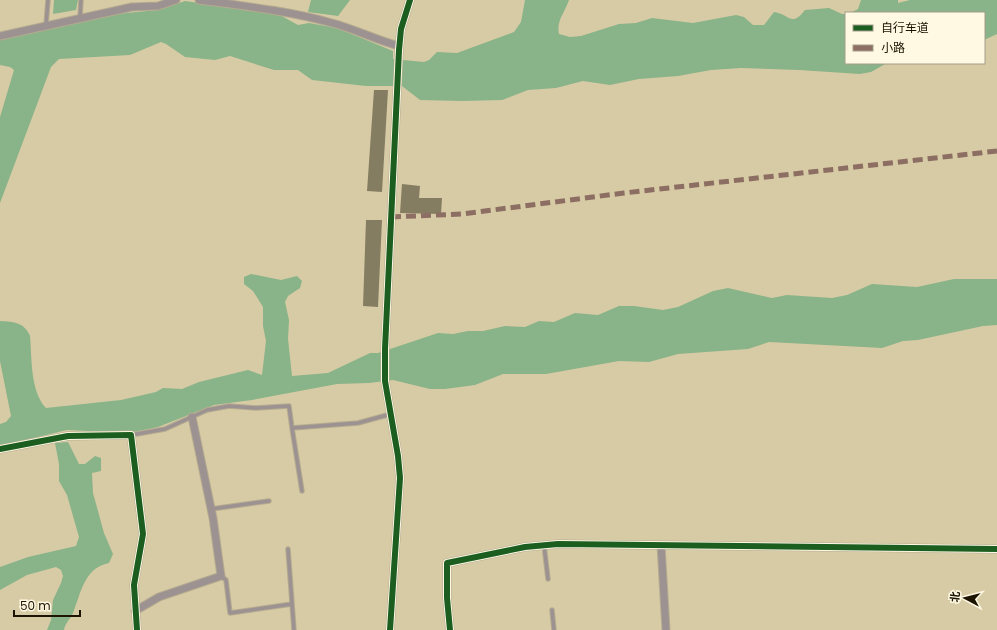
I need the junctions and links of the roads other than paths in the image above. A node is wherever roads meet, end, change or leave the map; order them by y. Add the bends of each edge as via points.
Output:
1 (48, 0) edge
2 (81, 0) edge
3 (176, 0) edge
4 (199, 0) edge
5 (410, 0) edge
6 (132, 4) edge
7 (80, 18) junction
8 (46, 25) junction
9 (0, 36) edge
10 (399, 48) junction
11 (391, 414) junction
12 (192, 417) junction
13 (292, 428) junction
14 (131, 435) junction
15 (0, 449) edge
16 (302, 491) dead end
17 (269, 502) dead end
18 (211, 509) junction
19 (544, 545) junction
20 (661, 545) junction
21 (288, 549) dead end
22 (997, 549) edge
23 (221, 576) junction
24 (548, 579) dead end
25 (292, 604) junction
26 (552, 610) dead end
27 (135, 611) junction
28 (137, 630) edge
29 (294, 630) edge
30 (390, 630) edge
31 (450, 630) edge
32 (554, 630) edge
33 (666, 630) edge

1 - 8 lane
2 - 7 lane
3 - 6 street via 152,7
4 - 10 street via 316,19 349,28
5 - 10 street via 401,30
6 - 7 street
7 - 8 street
8 - 9 street
10 - 11 street via 385,350 385,382
11 - 13 lane via 358,423
11 - 30 street via 400,484
12 - 13 lane via 207,410 229,406 289,406
12 - 14 lane via 165,429
12 - 18 street
13 - 16 lane
14 - 15 street via 68,436
14 - 27 street via 144,534 135,575
17 - 18 lane
18 - 23 street
19 - 20 street
19 - 24 lane
19 - 31 street via 447,563 446,598
20 - 22 street
20 - 33 street
21 - 25 lane
23 - 25 lane via 226,580 230,613
23 - 27 street via 159,597
25 - 29 lane
26 - 32 lane
27 - 28 street

